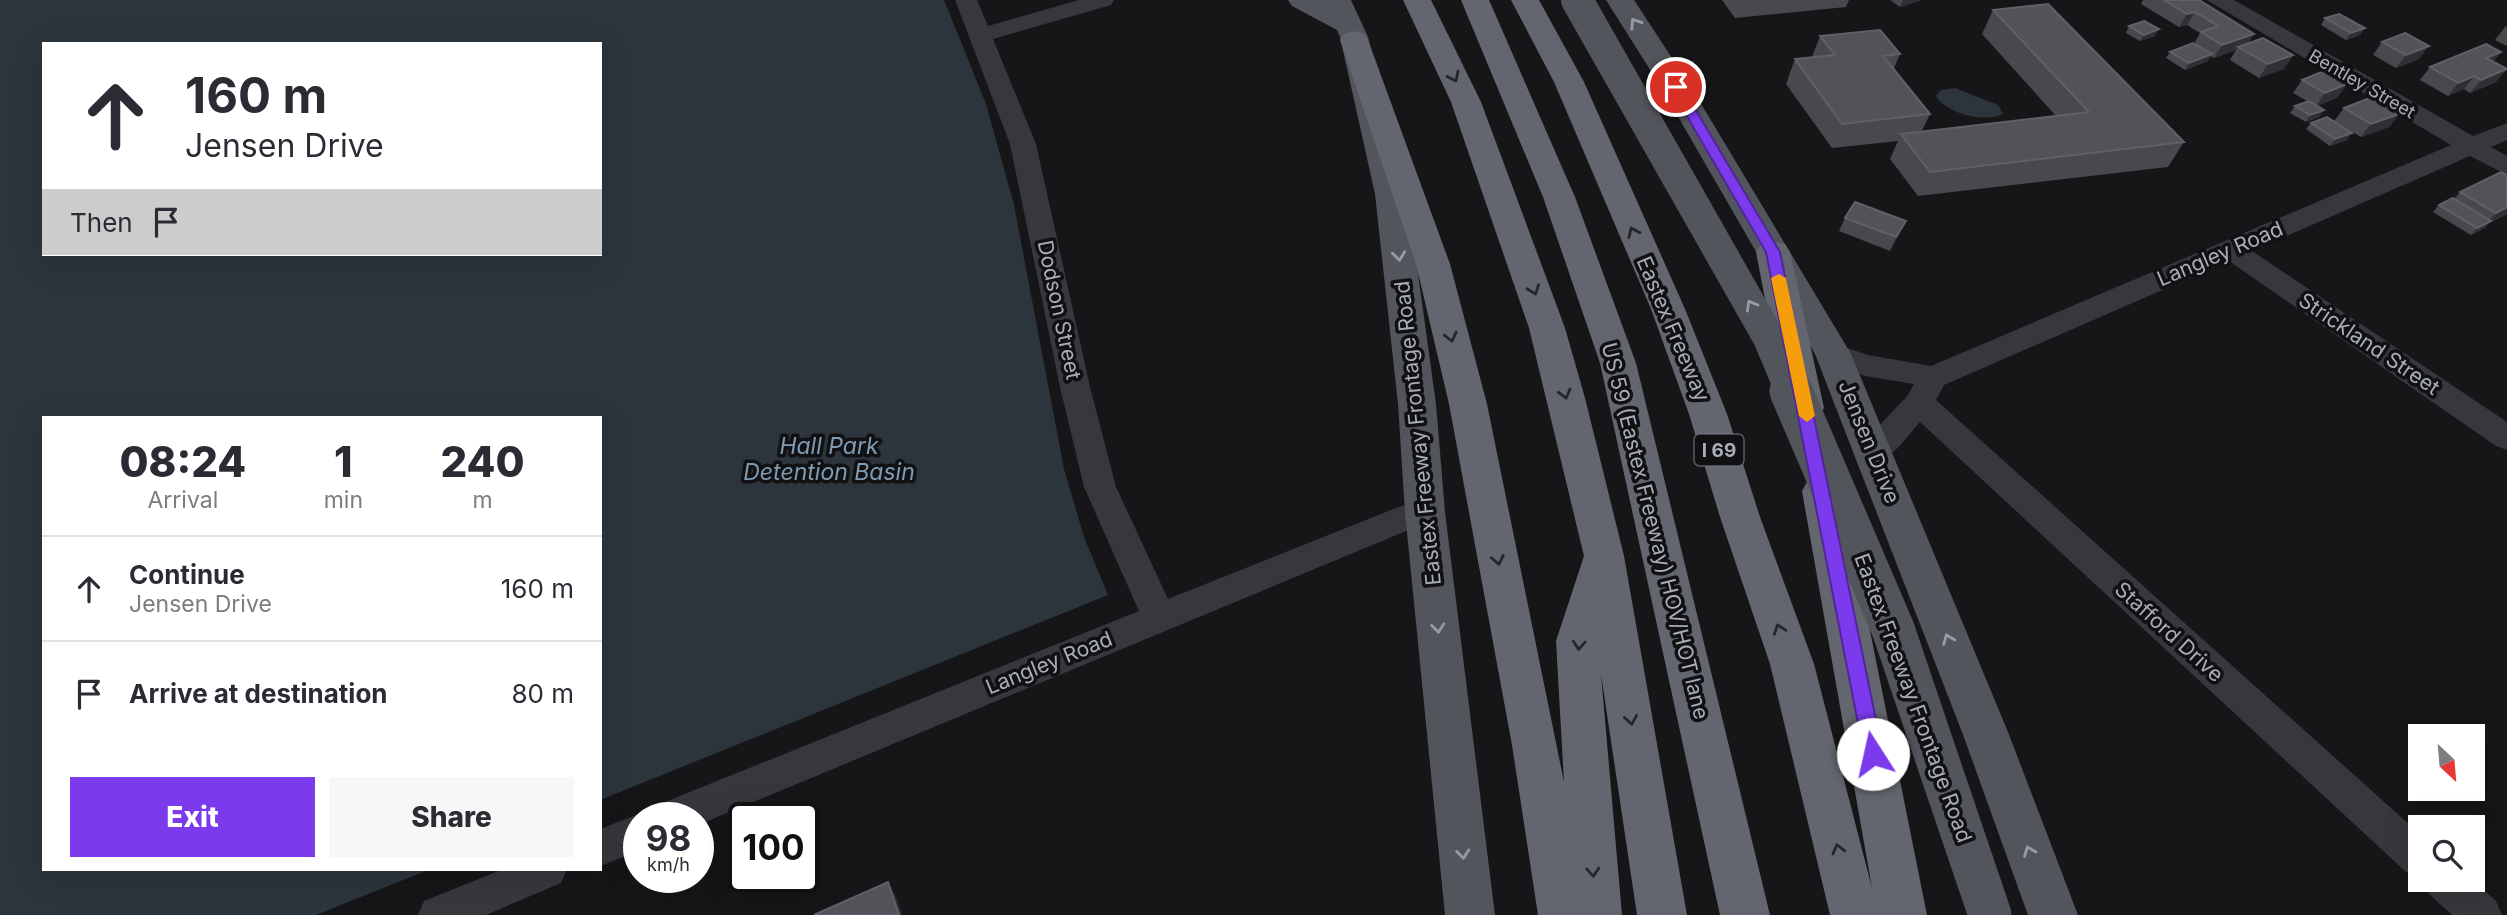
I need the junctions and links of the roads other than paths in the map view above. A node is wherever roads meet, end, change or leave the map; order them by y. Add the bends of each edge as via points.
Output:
1 (966, 0) edge
2 (1103, 0) edge
3 (1302, 0) edge
4 (1620, 0) edge
5 (2218, 0) edge
6 (1577, 2) edge
7 (1526, 3) edge
8 (1477, 5) edge
9 (1421, 8) edge
10 (1352, 21) edge
11 (980, 36) junction
12 (2507, 131) edge
13 (2470, 146) junction
14 (2507, 167) edge
15 (2231, 250) junction
16 (1773, 252) junction
17 (1833, 354) junction
18 (1926, 390) junction
19 (2507, 438) edge
20 (1873, 452) junction
21 (1425, 512) junction
22 (1604, 556) junction
23 (1160, 618) junction
24 (711, 802) edge
25 (623, 839) edge
26 (602, 847) edge
27 (2408, 848) edge
28 (545, 871) edge
29 (2456, 892) edge
30 (438, 915) edge
31 (1470, 915) edge
32 (1563, 915) edge
33 (1597, 915) edge
34 (1662, 915) edge
35 (1745, 915) edge
36 (1855, 915) edge
37 (1902, 915) edge
38 (1990, 915) edge
39 (2053, 915) edge
40 (2482, 915) edge

1 - 11 street, Dodson Street
2 - 11 street
3 - 10 main road
16 -> 4 main road, Jensen Drive
5 - 13 street, Bentley Street
38 -> 6 main road, Eastex Freeway Frontage Road, bridge via 1892,629 1769,338
36 -> 7 highway, Eastex Freeway / I 69 via 1792,664 1708,414 1668,309 1569,82
8 - 35 highway, US 59 (Eastex Freeway) HOV/HOT lane via 1559,197 1618,363
9 -> 22 highway via 1466,102 1547,328
10 -> 21 main road, Eastex Freeway Frontage Road via 1391,194 1417,404
10 -> 32 highway via 1433,264 1468,404 1535,745
11 - 23 street, Dodson Street via 1023,144 1100,487
12 - 13 street, Langley Road
13 - 14 street, Bentley Street
13 - 15 street, Langley Road
15 - 18 street, Langley Road
15 - 19 street, Strickland Street
16 - 17 main road, Jensen Drive
16 - 37 highway via 1854,647
17 - 18 street
17 - 20 main road, Jensen Drive
18 - 20 street, Langley Road
18 - 27 street, Stafford Drive
39 -> 20 main road, Jensen Drive
21 - 23 street, Langley Road
21 -> 31 main road, Eastex Freeway Frontage Road
22 -> 33 highway via 1577,641
22 -> 34 highway
23 - 24 street, Langley Road
25 - 26 street
28 - 30 street
29 - 40 street

